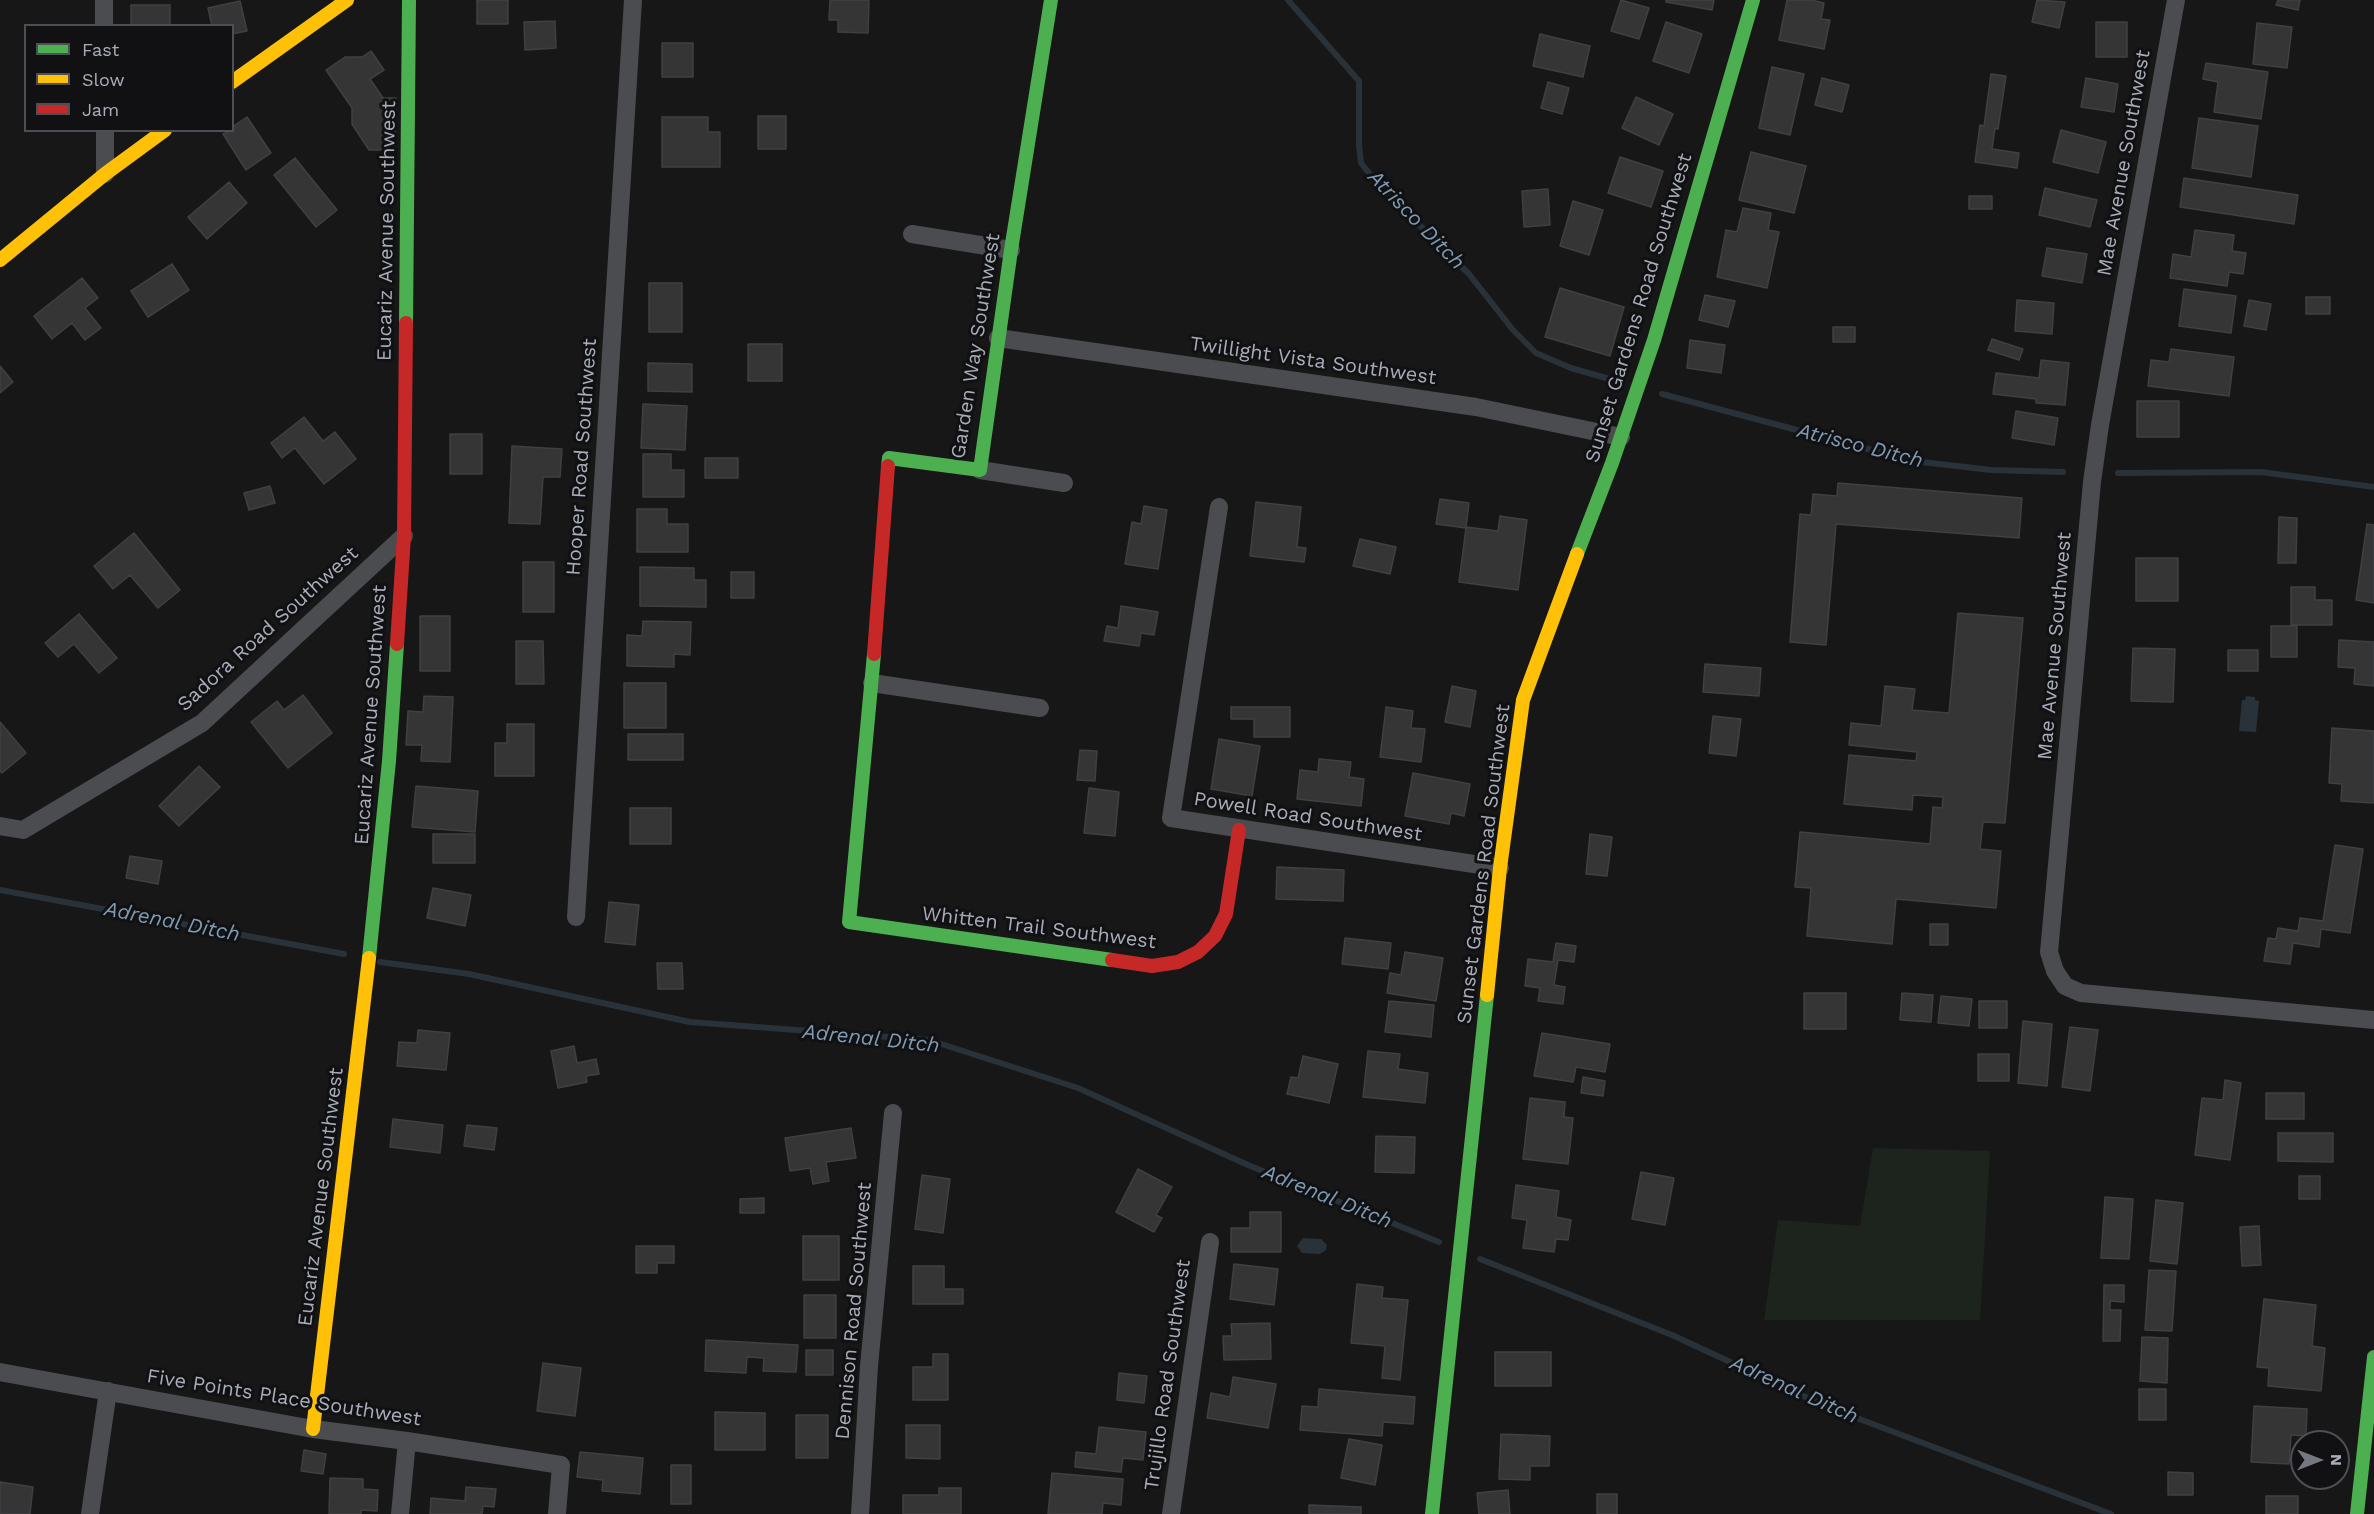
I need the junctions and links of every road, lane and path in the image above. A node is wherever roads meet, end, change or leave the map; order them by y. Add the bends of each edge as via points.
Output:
1 (104, 0) edge
2 (347, 0) edge
3 (409, 0) edge
4 (633, 0) edge
5 (1051, 0) edge
6 (1753, 0) edge
7 (2176, 0) edge
8 (104, 24) edge
9 (234, 81) edge
10 (105, 132) edge
11 (162, 132) edge
12 (105, 174) junction
13 (912, 234) dead end
14 (1011, 250) junction
15 (0, 260) edge
16 (998, 338) junction
17 (1623, 432) junction
18 (980, 470) junction
19 (1064, 483) dead end
20 (1219, 507) dead end
21 (404, 536) junction
22 (872, 683) junction
23 (1041, 708) dead end
24 (0, 826) edge
25 (1239, 830) junction
26 (1500, 868) junction
27 (576, 917) dead end
28 (849, 922) joint
29 (2374, 1020) edge
30 (893, 1113) dead end
31 (1210, 1242) dead end
32 (2374, 1357) edge
33 (0, 1372) edge
34 (108, 1391) junction
35 (313, 1429) junction
36 (407, 1441) junction
37 (90, 1514) edge
38 (400, 1514) edge
39 (557, 1514) edge
40 (860, 1514) edge
41 (1171, 1514) edge
42 (1432, 1514) edge
43 (2357, 1514) edge

1 - 8 street
2 - 9 street
3 - 21 street, Eucariz Avenue Southwest
4 - 27 street, Hooper Road Southwest
5 - 14 street, Garden Way Southwest
6 - 17 street, Sunset Gardens Road Southwest via 1654,340
7 - 29 street, Mae Avenue Southwest via 2092,482 2049,952 2065,986 2081,993
10 - 12 street
11 - 12 street
12 - 15 street
13 - 14 street
14 - 16 street, Garden Way Southwest
16 - 17 street, Twillight Vista Southwest
16 - 18 street, Garden Way Southwest
17 - 26 street, Sunset Gardens Road Southwest via 1523,700
18 - 19 street
18 - 22 street, Garden Way Southwest via 889,458
20 - 25 street, Powell Road Southwest via 1171,818
21 - 24 street, Sadora Road Southwest via 201,723 23,830
21 - 35 street, Eucariz Avenue Southwest via 377,888
22 - 23 street
22 - 28 street, Garden Way Southwest
25 - 26 street, Powell Road Southwest
25 - 28 street, Whitten Trail Southwest via 1226,914 1215,936 1198,952 1178,962 1152,966
26 - 42 street, Sunset Gardens Road Southwest
30 - 40 street, Dennison Road Southwest via 869,1366
31 - 41 street, Trujillo Road Southwest
32 - 43 street
33 - 34 street, Five Points Place Southwest
34 - 35 street, Five Points Place Southwest
34 - 37 street
35 - 36 street, Five Points Place Southwest
36 - 38 street
36 - 39 street, Five Points Place Southwest via 561,1465

